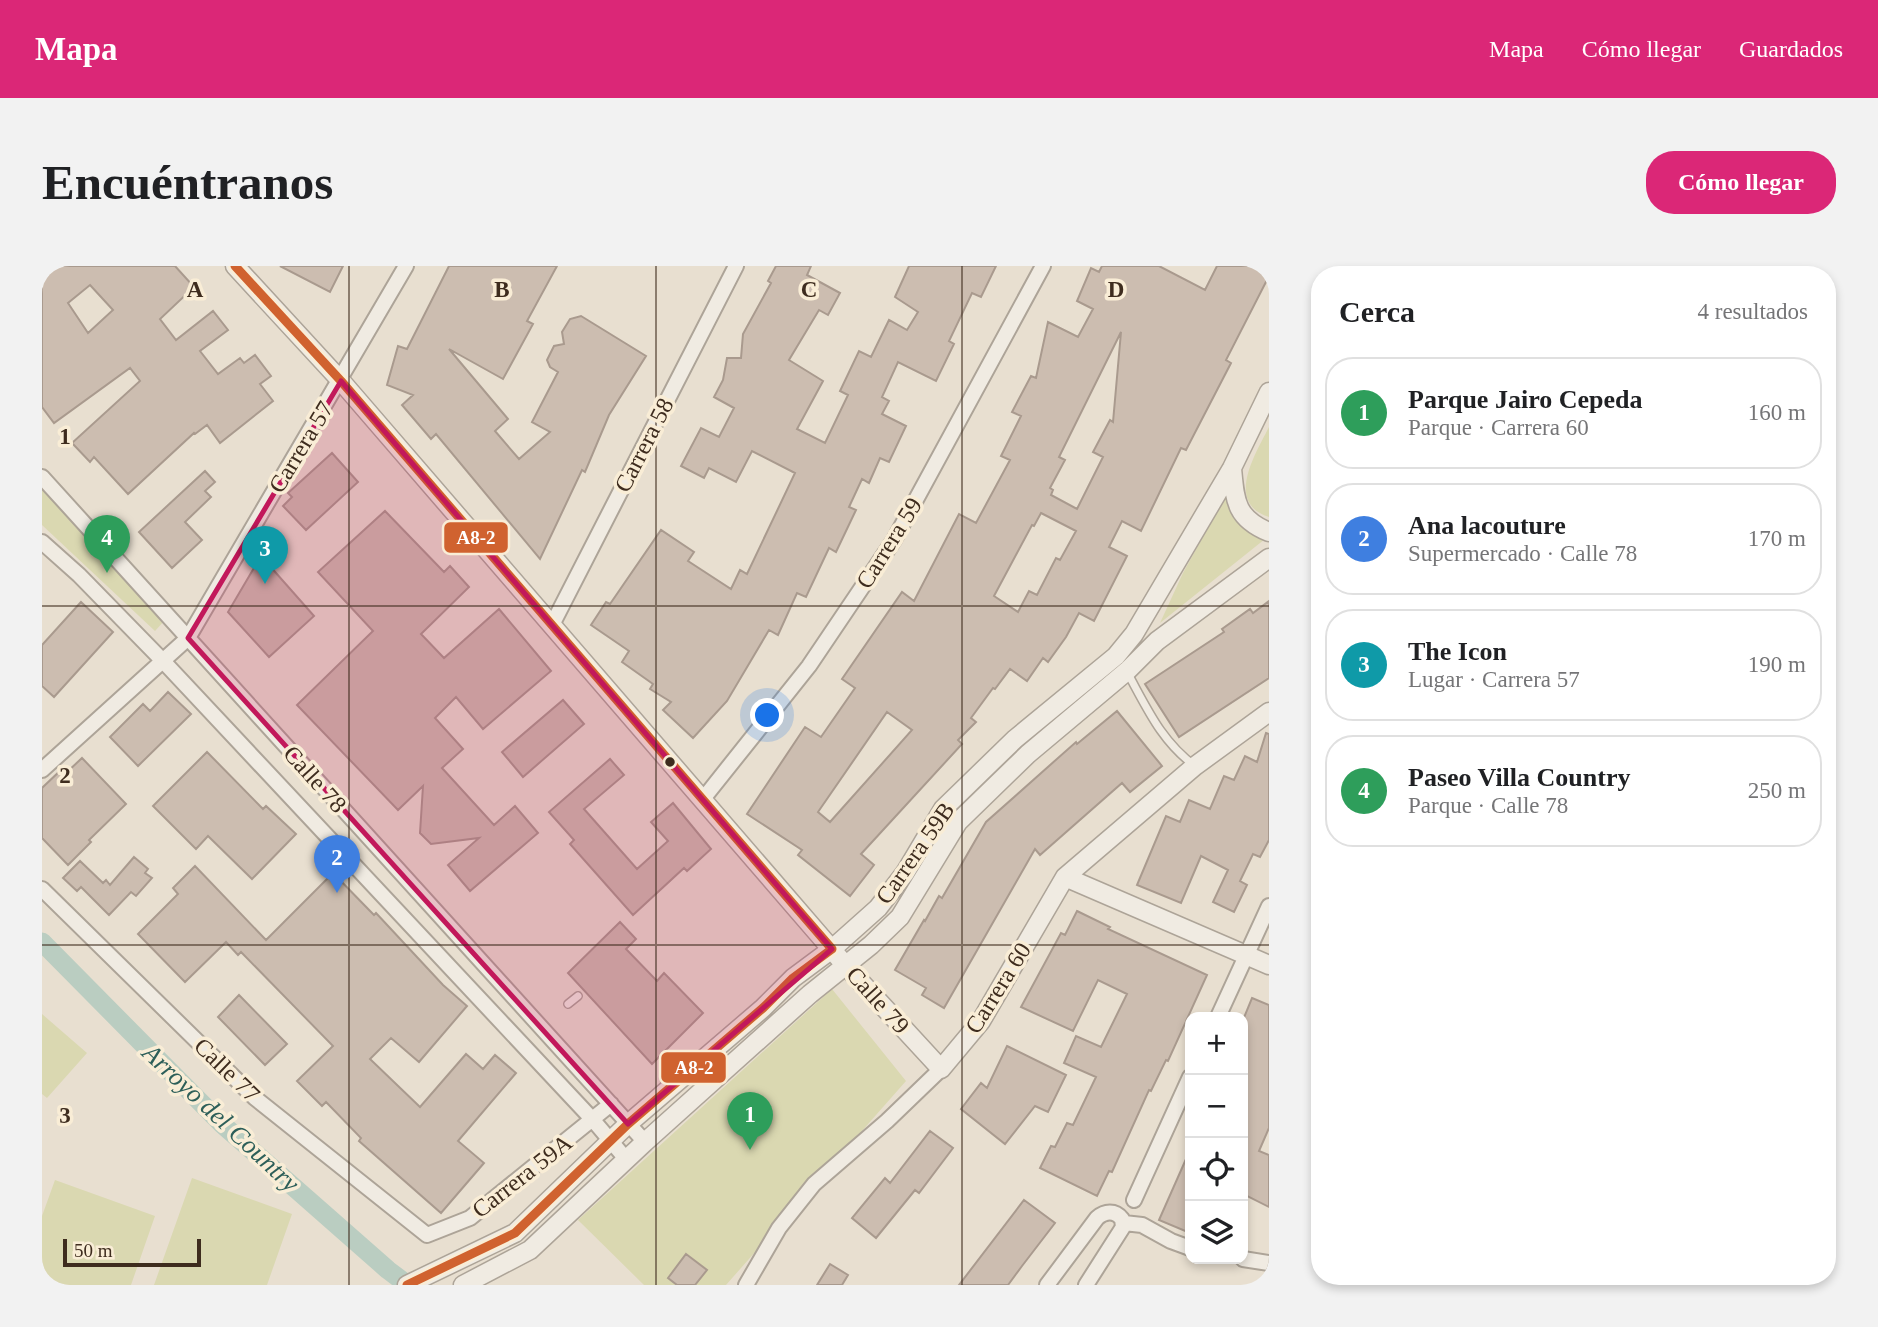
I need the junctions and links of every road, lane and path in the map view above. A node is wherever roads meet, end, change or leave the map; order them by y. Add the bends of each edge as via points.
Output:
1 (235, 266) edge
2 (406, 266) edge
3 (736, 266) edge
4 (1044, 266) edge
5 (341, 381) junction
6 (1269, 392) edge
7 (1232, 468) junction
8 (42, 477) edge
9 (1269, 531) edge
10 (42, 542) edge
11 (1269, 558) edge
12 (552, 625) junction
13 (188, 638) junction
14 (163, 661) junction
15 (1127, 671) junction
16 (1269, 712) edge
17 (1015, 739) junction
18 (1028, 754) junction
19 (1195, 766) junction
20 (42, 770) edge
21 (704, 799) junction
22 (1065, 877) junction
23 (42, 889) edge
24 (1269, 906) edge
25 (832, 949) junction
26 (1246, 955) junction
27 (1269, 965) edge
28 (846, 966) junction
29 (578, 996) dead end
30 (568, 1004) dead end
31 (1220, 1012) edge
32 (940, 1069) junction
33 (1185, 1088) edge
34 (611, 1104) junction
35 (593, 1120) junction
36 (628, 1124) junction
37 (610, 1141) junction
38 (645, 1142) junction
39 (626, 1159) junction
40 (1134, 1200) dead end
41 (1124, 1223) junction
42 (427, 1235) joint
43 (1185, 1246) edge
44 (1248, 1260) edge
45 (1269, 1263) edge
46 (407, 1285) edge
47 (463, 1285) edge
48 (746, 1285) edge
49 (1047, 1285) edge
50 (1086, 1285) edge

1 - 5 street, Calle 79
2 - 5 street, Carrera 57
3 - 12 street, Carrera 58
4 - 21 street, Carrera 59 via 894,541 809,666
5 - 12 street, Calle 79
5 - 13 street, Carrera 57
6 - 7 street, Carrera 59B
7 - 9 street via 1236,503 1253,525
7 - 17 street, Carrera 59B via 1134,634 1116,656
8 - 13 street, Calle 78
10 - 14 street, Calle 78
11 - 15 street, Carrera 59B via 1157,641
12 - 21 street, Calle 79
13 - 14 street, Carrera 57
13 - 34 street, Calle 78
14 - 20 street, Carrera 57
14 - 35 street, Calle 78
15 - 18 street, Carrera 59B
15 - 19 lane via 1175,751
16 - 19 street, Carrera 60
17 - 18 street
17 - 25 street, Carrera 59B via 943,809 878,908
18 - 28 street, Carrera 59B via 958,822 900,917
19 - 22 street, Carrera 60
21 - 25 street, Calle 79
22 - 26 street
22 - 32 street, Carrera 60 via 981,1021
23 - 42 street, Calle 77 via 255,1098
24 - 26 street
25 - 28 street, Calle 79
25 - 36 street, Carrera 59B
26 - 27 street
26 - 31 street
28 - 32 street, Calle 79
28 - 38 street, Carrera 59B
29 - 30 lane
32 - 48 street, Carrera 60 via 814,1184 779,1228
33 - 40 street
34 - 35 street, Carrera 59A
34 - 36 street, Calle 78
35 - 37 street, Calle 78
35 - 42 street, Carrera 59A via 470,1218
36 - 37 street, Carrera 59B
36 - 38 street, Calle 78
37 - 39 street, Calle 78
37 - 46 street, Carrera 59B via 515,1233
38 - 39 street, Carrera 59B
39 - 47 street, Carrera 59B via 530,1250
41 - 43 street via 1142,1225
41 - 49 street via 1115,1213 1101,1214
41 - 50 street
44 - 45 street

